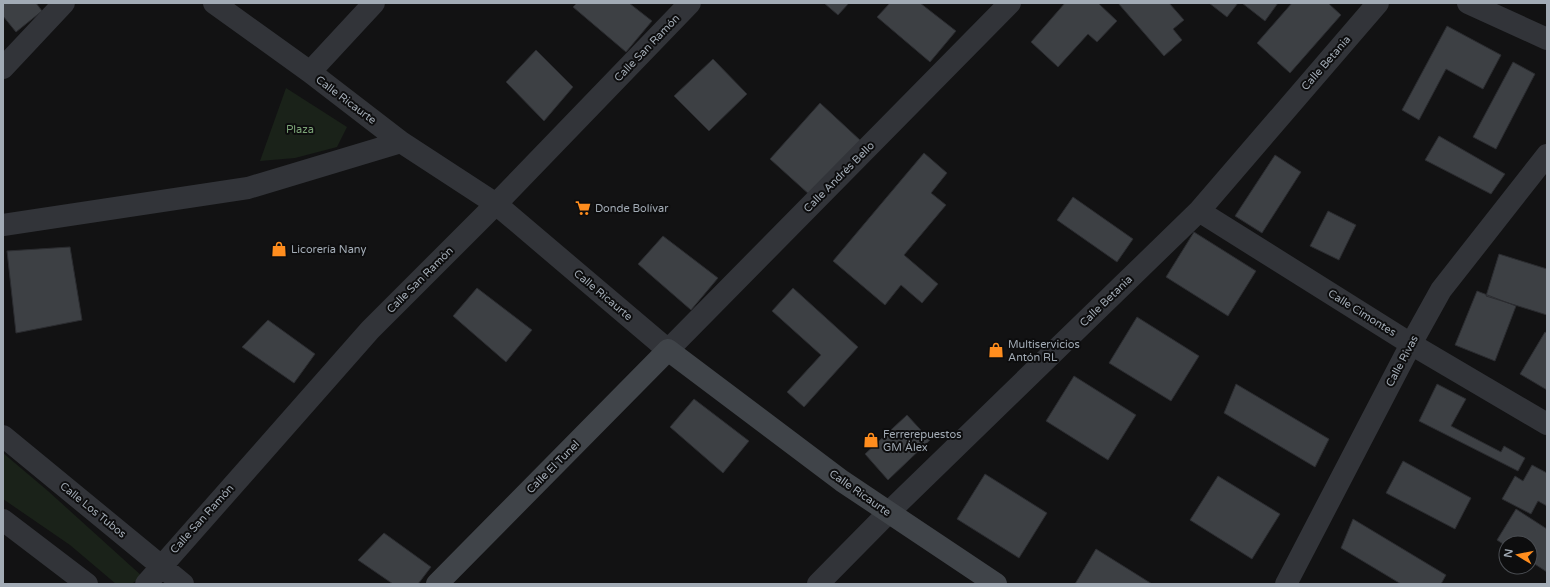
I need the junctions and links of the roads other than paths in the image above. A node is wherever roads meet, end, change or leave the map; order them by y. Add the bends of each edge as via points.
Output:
1 (64, 3) edge
2 (214, 3) edge
3 (374, 3) edge
4 (690, 3) edge
5 (1010, 3) edge
6 (1378, 3) edge
7 (1468, 3) edge
8 (1547, 39) edge
9 (3, 68) edge
10 (310, 72) junction
11 (401, 142) junction
12 (1547, 156) edge
13 (496, 204) junction
14 (1199, 211) junction
15 (3, 225) edge
16 (1411, 344) junction
17 (668, 350) junction
18 (1547, 424) edge
19 (3, 436) edge
20 (888, 513) junction
21 (3, 520) edge
22 (161, 566) junction
23 (87, 584) edge
24 (146, 584) edge
25 (183, 584) edge
26 (437, 584) edge
27 (818, 584) edge
28 (996, 584) edge
29 (1286, 584) edge

1 - 9 street
2 - 10 street, Calle Ricaurte
3 - 10 street
4 - 13 street, Calle San Ramón
5 - 17 street, Calle Andrés Bello
6 - 14 street, Calle Betania
7 - 8 street
10 - 11 street, Calle Ricaurte
11 - 13 street, Calle Ricaurte
11 - 15 street via 248,188
12 - 16 street, Calle Rivas via 1440,290
13 - 17 street, Calle Ricaurte
13 - 22 street, Calle San Ramón via 370,330
14 - 16 street, Calle Cimontes
14 - 20 street, Calle Betania
16 - 18 street, Calle Cimontes
16 - 29 street, Calle Rivas
17 - 20 street, Calle Ricaurte
17 - 26 street, Calle El Tunel
19 - 22 street, Calle Los Tubos
20 - 27 street, Calle Betania
20 - 28 street, Calle Ricaurte
21 - 23 street
22 - 24 street, Calle San Ramón
22 - 25 street, Calle Los Tubos

